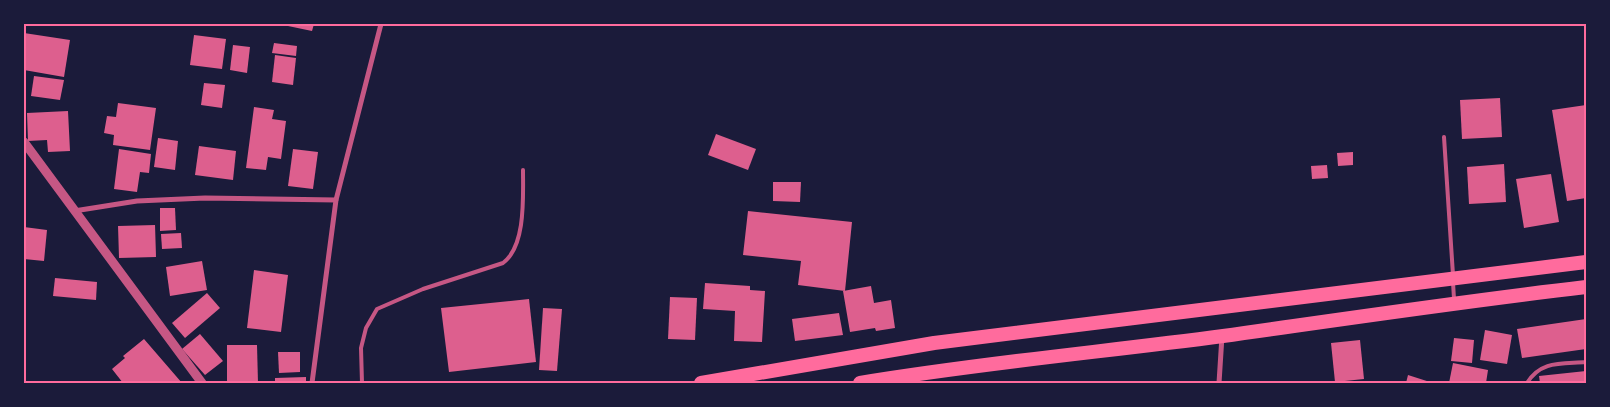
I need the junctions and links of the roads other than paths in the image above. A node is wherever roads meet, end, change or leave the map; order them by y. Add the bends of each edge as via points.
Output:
1 (381, 24) edge
2 (1444, 137) dead end
3 (24, 142) edge
4 (523, 170) dead end
5 (336, 200) junction
6 (73, 212) junction
7 (1586, 262) edge
8 (1453, 278) junction
9 (1586, 287) edge
10 (1454, 302) junction
11 (1222, 336) junction
12 (1586, 362) edge
13 (202, 383) edge
14 (312, 383) edge
15 (362, 383) edge
16 (701, 383) edge
17 (860, 383) edge
18 (1219, 383) edge
19 (1527, 383) edge

1 - 5 street
2 - 8 lane
3 - 6 street
4 - 15 lane via 522,209 512,257 503,264 423,290 378,309 366,328 361,348
5 - 6 street via 215,198 137,201
5 - 14 street
6 - 13 street
7 - 8 highway
8 - 10 lane
8 - 16 highway via 934,344
9 - 10 highway
10 - 11 highway
11 - 17 highway via 950,368
11 - 18 street
12 - 19 lane via 1542,366

